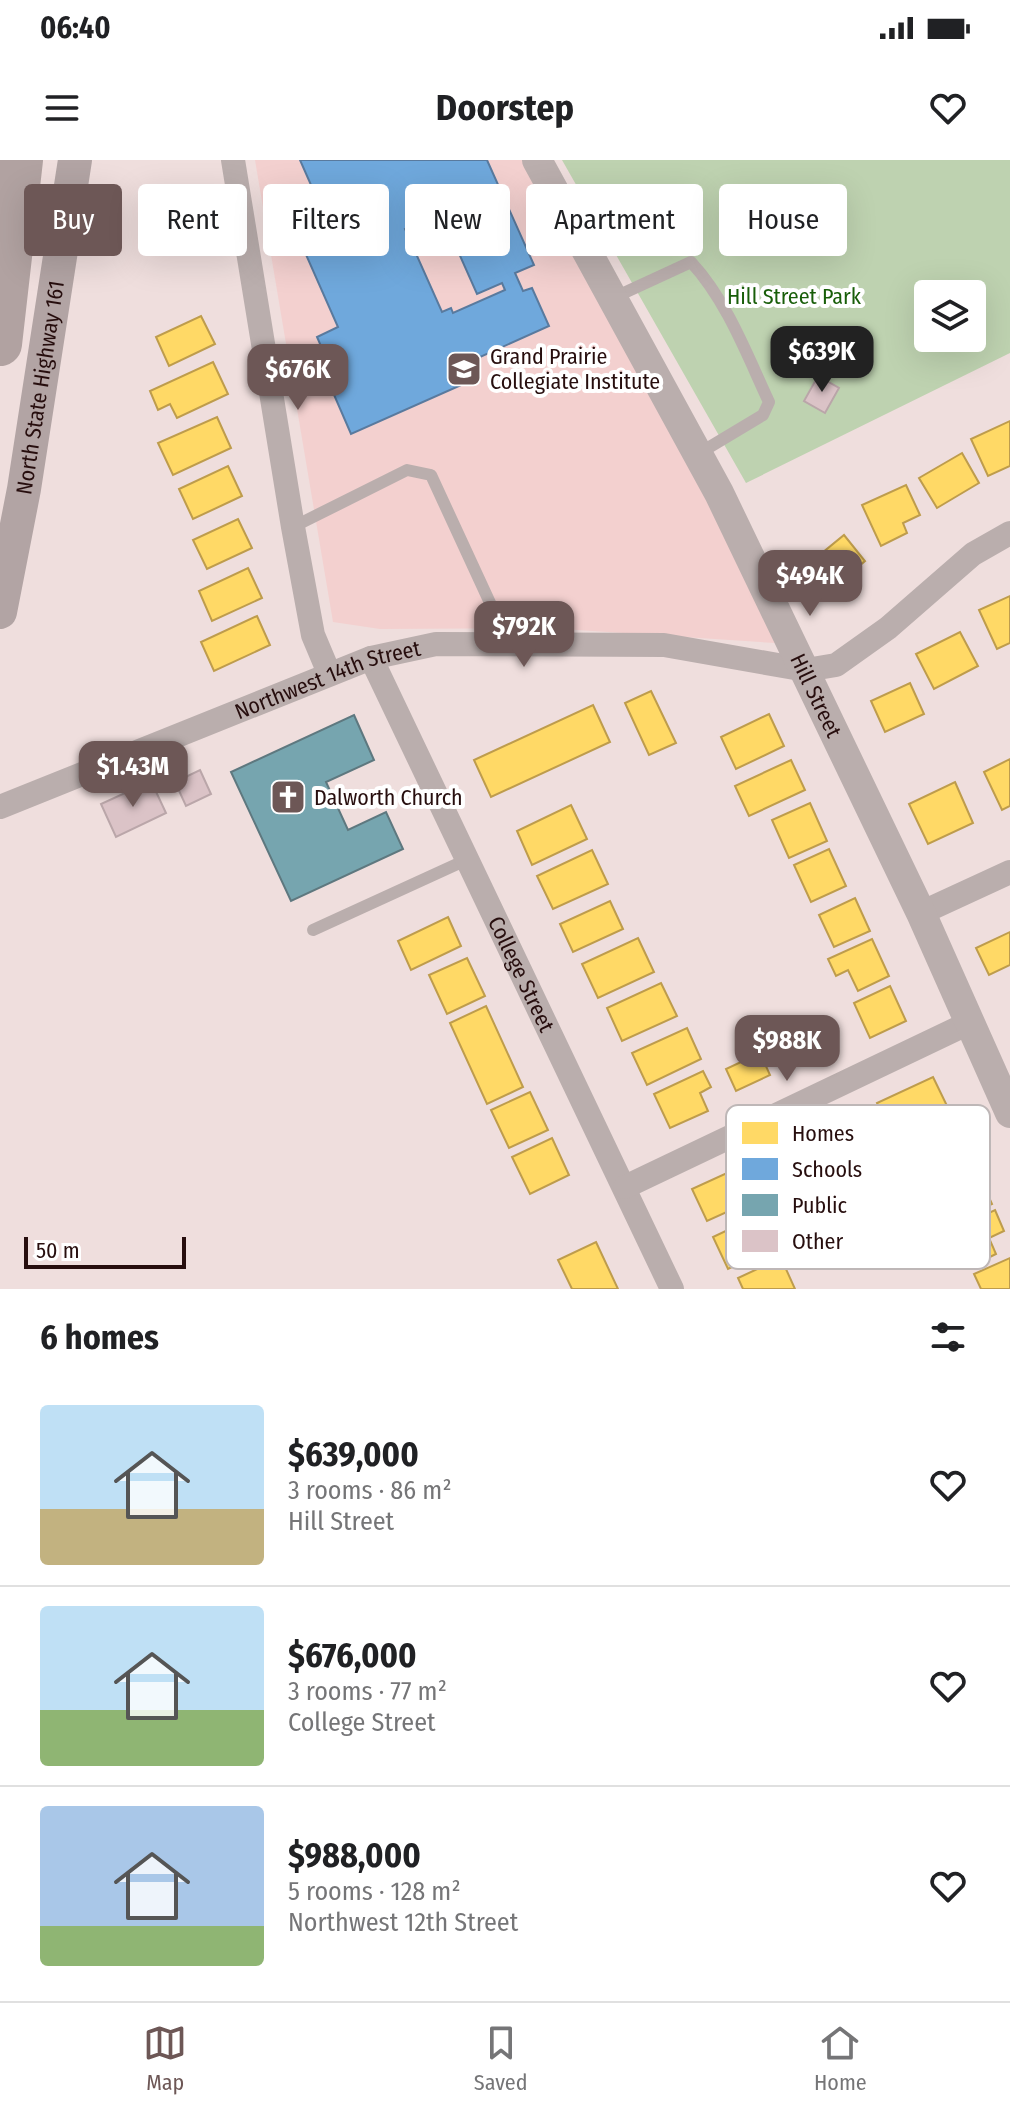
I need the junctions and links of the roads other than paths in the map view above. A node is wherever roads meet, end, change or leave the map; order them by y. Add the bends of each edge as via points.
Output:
1 (21, 160) edge
2 (75, 160) edge
3 (233, 160) edge
4 (537, 160) edge
5 (613, 298) junction
6 (0, 344) edge
7 (698, 454) junction
8 (293, 527) junction
9 (1010, 533) edge
10 (0, 612) edge
11 (509, 644) junction
12 (371, 658) junction
13 (806, 670) junction
14 (329, 673) junction
15 (0, 807) edge
16 (466, 860) junction
17 (1010, 872) edge
18 (921, 913) junction
19 (313, 930) dead end
20 (969, 1023) junction
21 (797, 1105) edge
22 (1010, 1113) edge
23 (726, 1139) edge
24 (625, 1187) junction
25 (672, 1289) edge

1 - 6 highway
2 - 10 main road, North State Highway 161
3 - 8 street
4 - 5 street, Hill Street
5 - 7 street, Hill Street
5 - 7 lane via 691,262 729,319 769,402 763,415
7 - 13 street, Hill Street
8 - 11 lane via 407,470 431,475
8 - 14 street via 313,635
9 - 13 street, Northwest 14th Street via 973,554 836,665
11 - 12 street, Northwest 14th Street via 436,644
11 - 13 street, Northwest 14th Street via 664,645
12 - 14 street, Northwest 14th Street
12 - 16 street, College Street
13 - 18 street, Hill Street
14 - 15 street, Northwest 14th Street
16 - 19 lane
16 - 24 street, College Street
17 - 18 street
18 - 20 street, Hill Street
20 - 21 street
20 - 22 street, Hill Street
23 - 24 street
24 - 25 street, College Street

